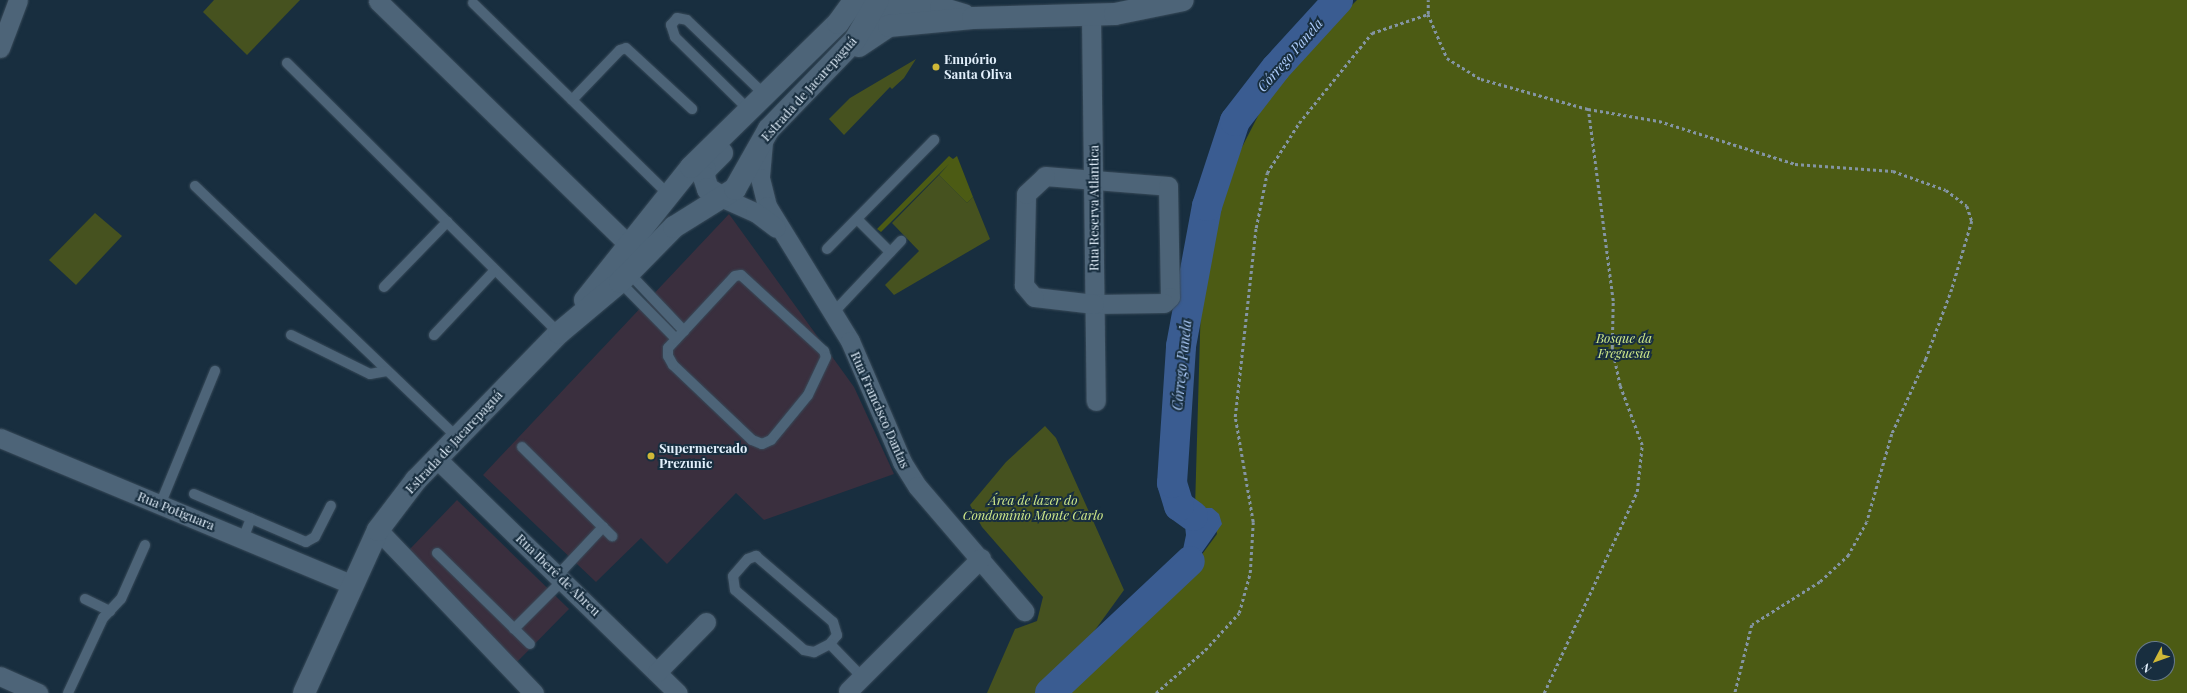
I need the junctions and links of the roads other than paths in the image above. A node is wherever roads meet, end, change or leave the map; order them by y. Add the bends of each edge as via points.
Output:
1 (18, 0) edge
2 (855, 0) edge
3 (1183, 0) edge
4 (378, 1) dead end
5 (473, 2) dead end
6 (877, 4) edge
7 (937, 4) edge
8 (1091, 15) junction
9 (973, 18) junction
10 (838, 23) junction
11 (0, 48) edge
12 (840, 57) junction
13 (287, 63) dead end
14 (765, 95) junction
15 (572, 100) junction
16 (692, 109) dead end
17 (749, 110) junction
18 (764, 138) junction
19 (934, 140) dead end
20 (1094, 179) junction
21 (195, 186) dead end
22 (669, 195) junction
23 (723, 198) junction
24 (857, 218) junction
25 (447, 222) junction
26 (783, 234) junction
27 (901, 241) dead end
28 (629, 245) junction
29 (827, 249) dead end
30 (890, 252) junction
31 (495, 270) junction
32 (624, 278) junction
33 (384, 287) dead end
34 (1094, 304) junction
35 (834, 312) junction
36 (684, 331) junction
37 (559, 333) junction
38 (291, 335) dead end
39 (434, 335) dead end
40 (676, 339) junction
41 (215, 371) dead end
42 (387, 371) junction
43 (1096, 401) dead end
44 (457, 437) junction
45 (0, 438) edge
46 (522, 447) dead end
47 (436, 458) junction
48 (194, 494) dead end
49 (160, 505) junction
50 (331, 506) dead end
51 (251, 518) junction
52 (603, 527) junction
53 (378, 530) junction
54 (612, 536) dead end
55 (243, 539) junction
56 (145, 545) dead end
57 (437, 553) dead end
58 (981, 558) junction
59 (561, 577) junction
60 (351, 584) junction
61 (85, 599) dead end
62 (110, 611) junction
63 (1024, 611) dead end
64 (706, 622) dead end
65 (514, 629) junction
66 (530, 644) dead end
67 (830, 644) junction
68 (657, 672) junction
69 (0, 676) edge
70 (862, 677) junction
71 (848, 691) dead end
72 (38, 693) edge
73 (68, 693) edge
74 (304, 693) edge
75 (534, 693) edge
76 (678, 693) edge

1 - 11 street
2 - 10 main road, Estrada de Jacarepaguá
3 - 8 main road via 1138,11
4 - 28 street
5 - 15 lane
6 - 7 main road
6 - 10 main road via 857,10
6 - 12 main road, Estrada de Jacarepaguá
7 - 9 main road
8 - 9 main road
8 - 20 street, Rua Reserva Atlantica
9 - 12 main road via 889,26
10 - 14 main road, Estrada de Jacarepaguá
12 - 18 main road, Estrada de Jacarepaguá
13 - 25 lane
14 - 17 main road, Estrada de Jacarepaguá
14 - 17 lane via 686,20 677,18 671,25 675,37
15 - 16 lane via 620,50 626,48
15 - 22 lane
17 - 22 main road, Estrada de Jacarepaguá via 691,167
17 - 23 main road via 739,135 705,170 708,189
18 - 23 main road, Estrada de Jacarepaguá via 740,182
18 - 26 street, Rua Francisco Dantas via 760,164 763,191
19 - 24 lane
20 - 34 street, Rua Reserva Atlantica
20 - 34 street via 1045,176 1026,194 1024,285 1034,297
20 - 34 street via 1168,186 1171,192 1170,297 1156,305
21 - 42 lane
22 - 28 main road, Estrada de Jacarepaguá
23 - 26 street, Rua Francisco Dantas via 755,212
23 - 32 main road, Estrada de Jacarepaguá via 674,227
24 - 29 lane
24 - 30 lane
25 - 31 lane
25 - 33 lane
26 - 35 street, Rua Francisco Dantas
27 - 30 lane
28 - 37 main road, Estrada de Jacarepaguá
30 - 35 lane
31 - 37 lane
31 - 39 lane
32 - 36 lane
32 - 37 main road, Estrada de Jacarepaguá
32 - 40 lane
34 - 43 street, Rua Reserva Atlantica
35 - 58 street, Rua Francisco Dantas via 908,472
36 - 40 lane
36 - 40 lane via 735,276 741,275 824,351 826,357 808,395 770,440 762,444 752,440 673,365 668,348
37 - 44 main road, Estrada de Jacarepaguá
38 - 42 lane via 370,374
41 - 49 lane
42 - 44 lane
44 - 47 main road, Estrada de Jacarepaguá
45 - 49 street, Rua Potiguara
46 - 52 lane
47 - 53 main road, Estrada de Jacarepaguá
47 - 59 street, Rua Iberê de Abreu
48 - 51 lane
49 - 55 street, Rua Potiguara
50 - 51 lane via 312,541
51 - 55 lane
52 - 54 lane
52 - 59 lane
53 - 60 main road, Estrada de Jacarepaguá
53 - 75 street
55 - 60 street, Rua Potiguara
56 - 62 lane via 121,599
57 - 65 lane
58 - 63 street, Rua Francisco Dantas
58 - 70 street
59 - 65 lane
59 - 68 street, Rua Iberê de Abreu
60 - 74 main road, Estrada de Jacarepaguá
61 - 62 lane
62 - 73 lane via 100,625
64 - 68 street
65 - 66 lane
67 - 67 lane via 814,652 804,650 735,590 733,576 748,559 756,556 765,560 827,614 838,629
67 - 70 lane
68 - 76 street, Rua Iberê de Abreu
69 - 72 street
70 - 71 street

